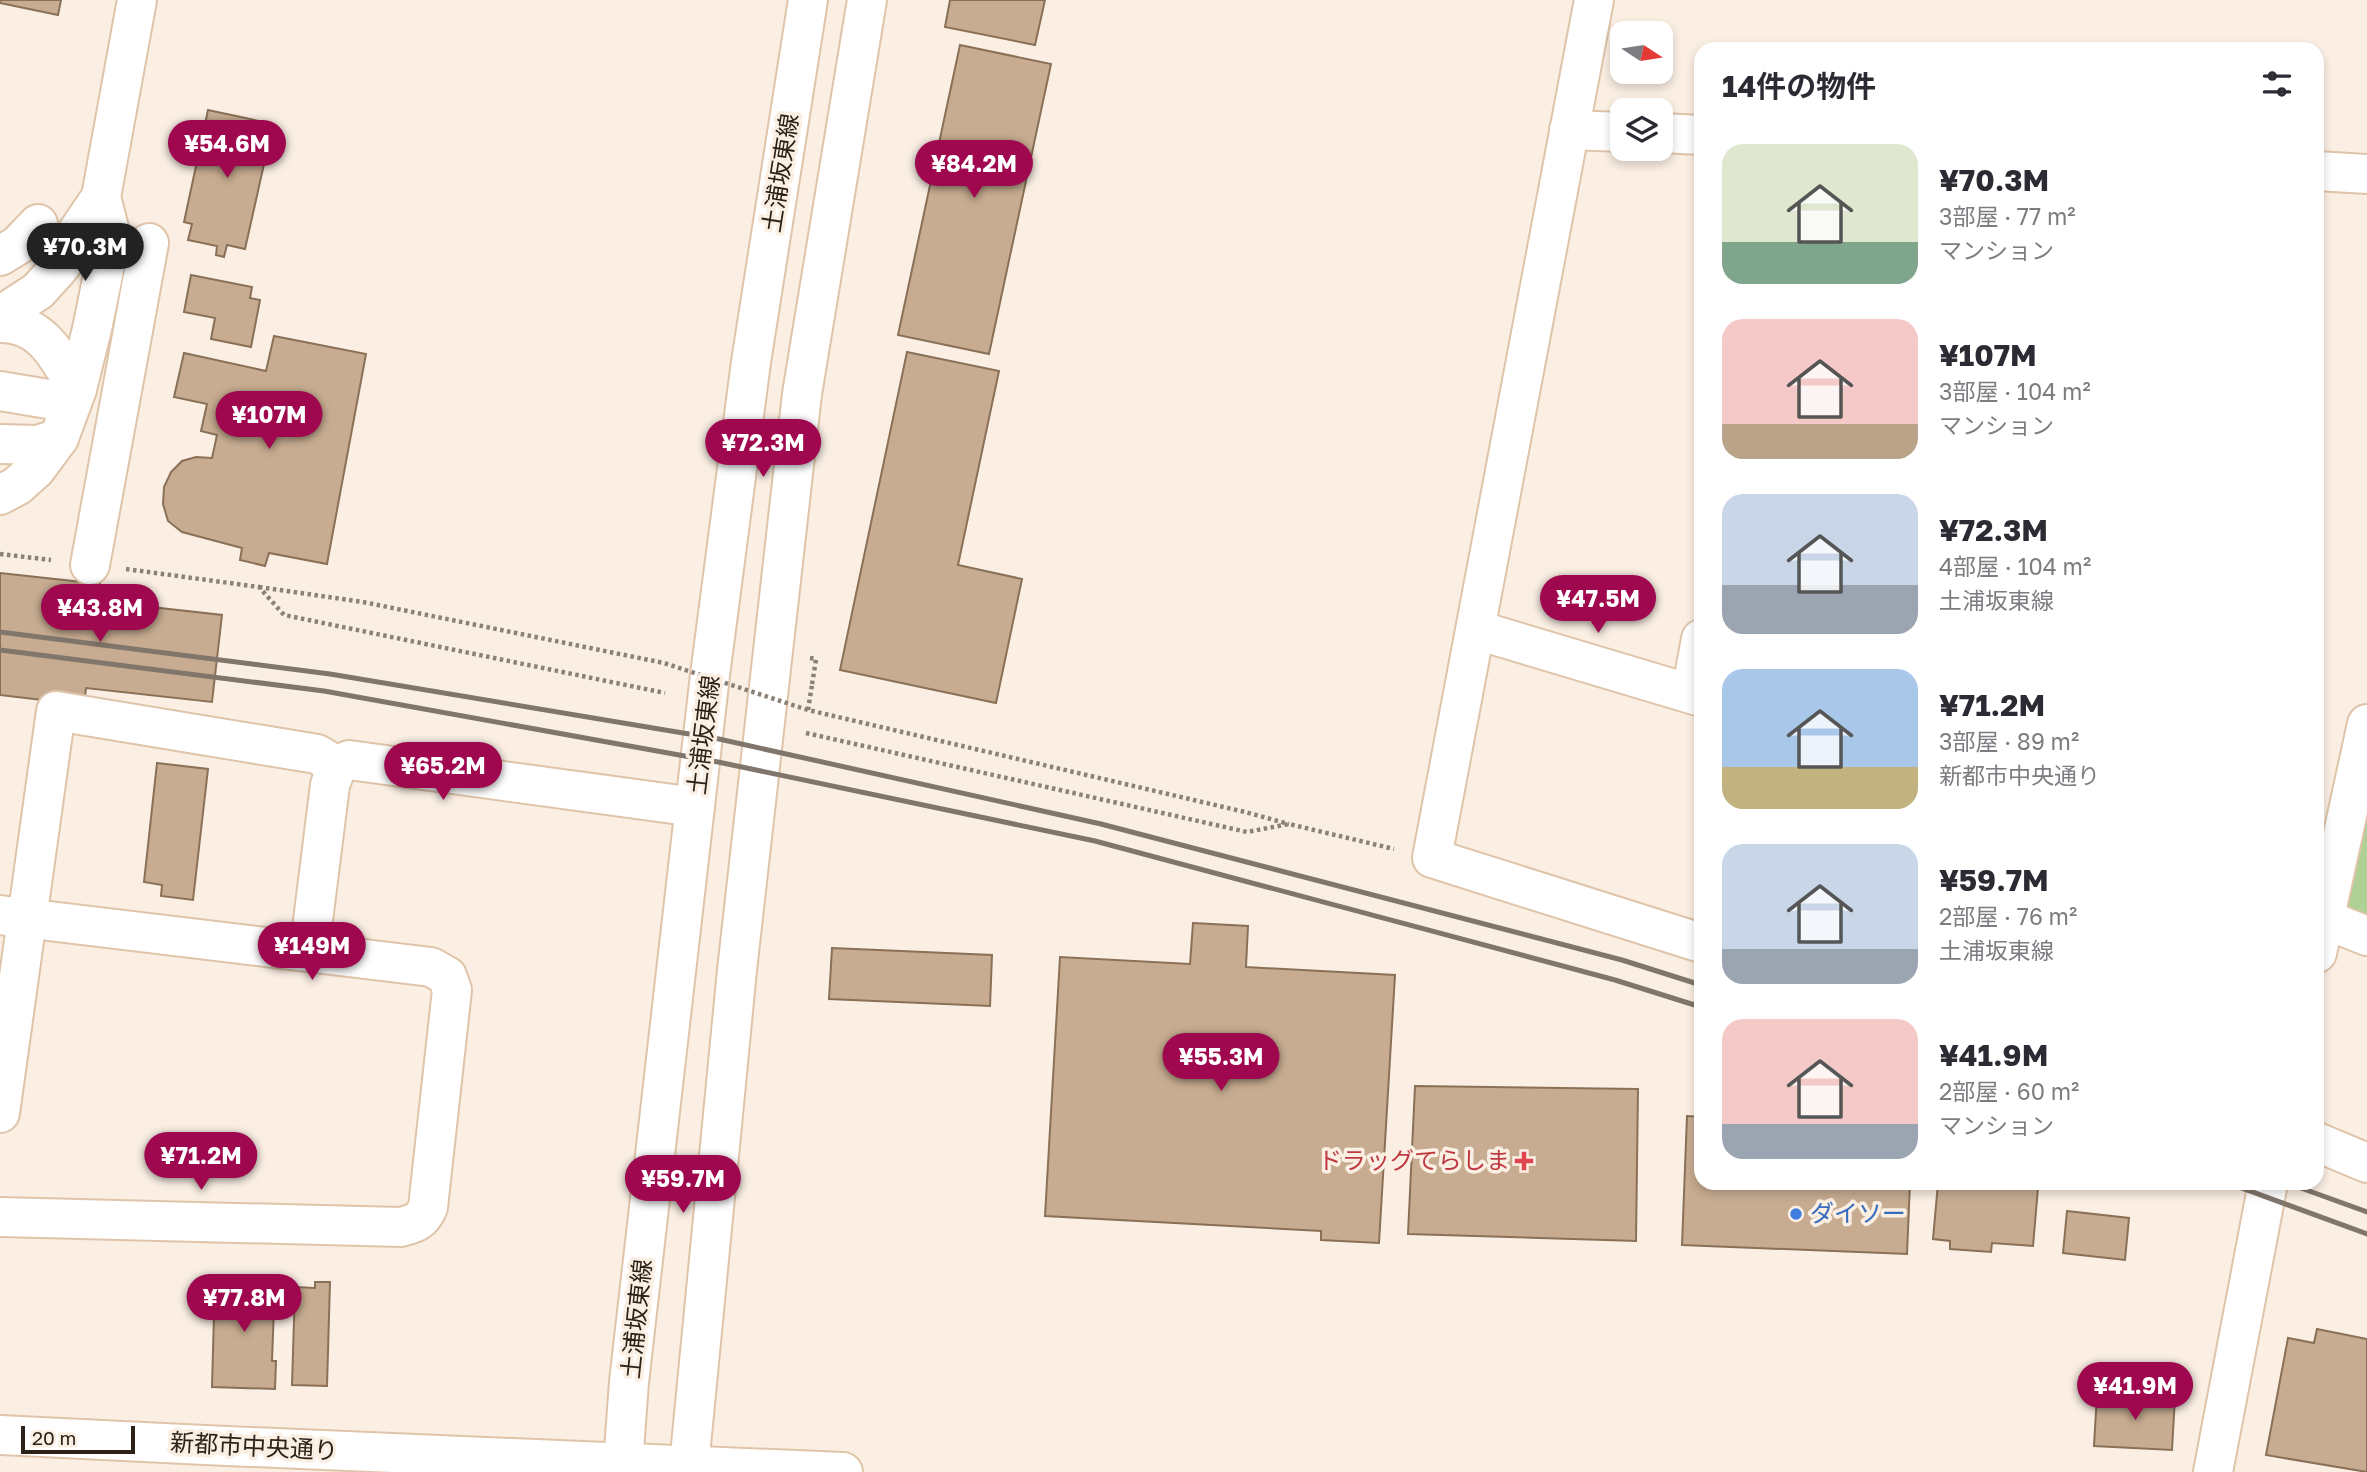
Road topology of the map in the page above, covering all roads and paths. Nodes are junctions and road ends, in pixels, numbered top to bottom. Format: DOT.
graph roads {
  1 [pos="137,0"];
  2 [pos="808,0"];
  3 [pos="867,0"];
  4 [pos="1594,0"];
  5 [pos="1569,130"];
  6 [pos="1610,132"];
  7 [pos="1673,134"];
  8 [pos="1694,135"];
  9 [pos="2324,171"];
  10 [pos="2367,174"];
  11 [pos="101,197"];
  12 [pos="38,224"];
  13 [pos="149,243"];
  14 [pos="0,256"];
  15 [pos="2,316"];
  16 [pos="0,391"];
  17 [pos="74,396"];
  18 [pos="59,438"];
  19 [pos="0,444"];
  20 [pos="0,495"];
  21 [pos="0,554"];
  22 [pos="90,565"];
  23 [pos="259,587"];
  24 [pos="1477,630"];
  25 [pos="812,685"];
  26 [pos="665,693"];
  27 [pos="1694,694"];
  28 [pos="808,710"];
  29 [pos="2367,724"];
  30 [pos="806,733"];
  31 [pos="337,766"];
  32 [pos="695,807"];
  33 [pos="1289,824"];
  34 [pos="1432,858"];
  35 [pos="2324,912"];
  36 [pos="13,916"];
  37 [pos="2324,930"];
  38 [pos="2367,936"];
  39 [pos="1694,941"];
  40 [pos="309,952"];
  41 [pos="0,1113"];
  42 [pos="2324,1145"];
  43 [pos="2367,1163"];
  44 [pos="2267,1190"];
  45 [pos="0,1217"];
  46 [pos="0,1434"];
  47 [pos="625,1468"];
  48 [pos="687,1469"];
  49 [pos="844,1472"];
  50 [pos="2213,1472"];
  1 -- 11 [label="street"];
  2 -- 32 [label="street, 土浦坂東線"];
  3 -- 48 [label="street"];
  4 -- 5 [label="street"];
  5 -- 6 [label="street"];
  5 -- 24 [label="street"];
  7 -- 8 [label="street"];
  9 -- 10 [label="street"];
  11 -- 15 [label="street"];
  11 -- 17 [label="street"];
  12 -- 14 [label="street"];
  13 -- 22 [label="street"];
  15 -- 17 [label="street"];
  16 -- 17 [label="street"];
  17 -- 18 [label="street"];
  18 -- 19 [label="street"];
  18 -- 20 [label="street"];
  21 -- 22 [label="path"];
  22 -- 23 [label="path"];
  23 -- 26 [label="path"];
  23 -- 28 [label="path, bridge"];
  24 -- 27 [label="street"];
  24 -- 34 [label="street"];
  25 -- 28 [label="path, bridge"];
  28 -- 33 [label="path, bridge"];
  29 -- 35 [label="street"];
  30 -- 33 [label="path"];
  31 -- 32 [label="street"];
  31 -- 36 [label="street"];
  31 -- 40 [label="street"];
  32 -- 47 [label="street, 土浦坂東線"];
  33 -- 34 [label="path"];
  34 -- 39 [label="street"];
  36 -- 40 [label="street"];
  36 -- 41 [label="street"];
  37 -- 38 [label="street"];
  40 -- 45 [label="street"];
  42 -- 43 [label="street"];
  44 -- 50 [label="street"];
  46 -- 47 [label="street, 新都市中央通り"];
  47 -- 48 [label="street, 新都市中央通り"];
  48 -- 49 [label="street, 新都市中央通り"];
}
